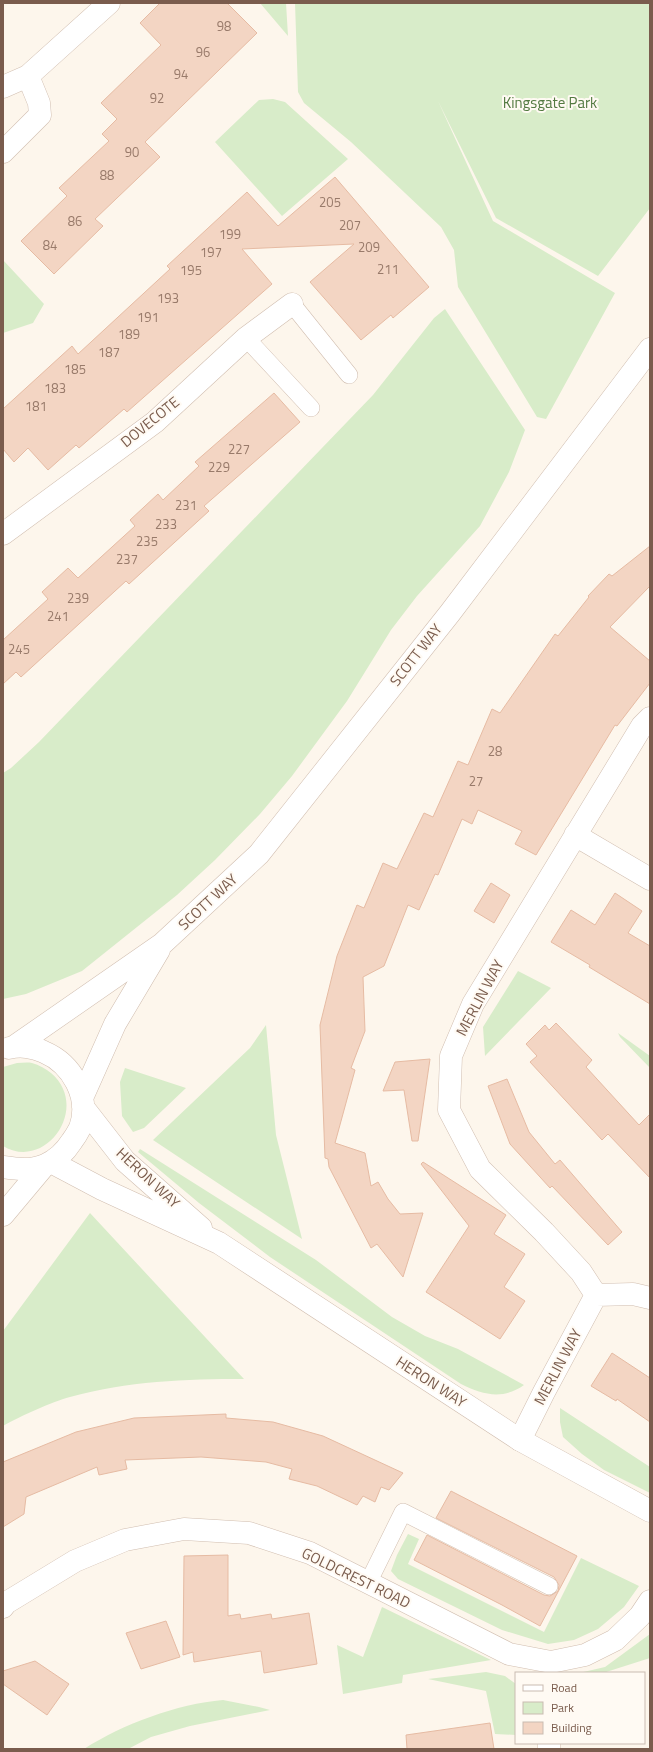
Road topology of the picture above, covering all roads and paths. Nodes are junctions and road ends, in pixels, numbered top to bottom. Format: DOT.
graph roads {
  1 [pos="109,3"];
  2 [pos="28,76"];
  3 [pos="3,87"];
  4 [pos="3,152"];
  5 [pos="292,304"];
  6 [pos="246,338"];
  7 [pos="650,349"];
  8 [pos="349,375"];
  9 [pos="311,408"];
  10 [pos="3,534"];
  11 [pos="650,718"];
  12 [pos="575,835"];
  13 [pos="650,879"];
  14 [pos="162,944"];
  15 [pos="9,1048"];
  16 [pos="83,1102"];
  17 [pos="48,1164"];
  18 [pos="3,1167"];
  19 [pos="3,1215"];
  20 [pos="219,1243"];
  21 [pos="596,1294"];
  22 [pos="650,1298"];
  23 [pos="520,1440"];
  24 [pos="650,1511"];
  25 [pos="368,1583"];
  26 [pos="549,1586"];
  27 [pos="650,1601"];
  28 [pos="3,1607"];
  29 [pos="551,1668"];
  1 -- 2 [label="street"];
  2 -- 3 [label="street"];
  2 -- 4 [label="street"];
  5 -- 6 [label="street, DOVECOTE"];
  5 -- 8 [label="lane"];
  6 -- 9 [label="lane"];
  6 -- 10 [label="street, DOVECOTE"];
  7 -- 14 [label="street, SCOTT WAY"];
  11 -- 12 [label="street, MERLIN WAY"];
  12 -- 13 [label="street"];
  12 -- 21 [label="street, MERLIN WAY"];
  14 -- 15 [label="street, SCOTT WAY"];
  14 -- 16 [label="street, SCOTT WAY"];
  15 -- 16 [label="street"];
  16 -- 17 [label="street"];
  16 -- 20 [label="street, HERON WAY"];
  17 -- 18 [label="street"];
  17 -- 19 [label="street"];
  17 -- 20 [label="street, HERON WAY"];
  20 -- 23 [label="street, HERON WAY"];
  21 -- 22 [label="street"];
  21 -- 23 [label="street, MERLIN WAY"];
  23 -- 24 [label="street, HERON WAY"];
  25 -- 26 [label="lane"];
  25 -- 28 [label="street, GOLDCREST ROAD"];
  25 -- 29 [label="street, GOLDCREST ROAD"];
  27 -- 29 [label="street, GOLDCREST ROAD"];
}
